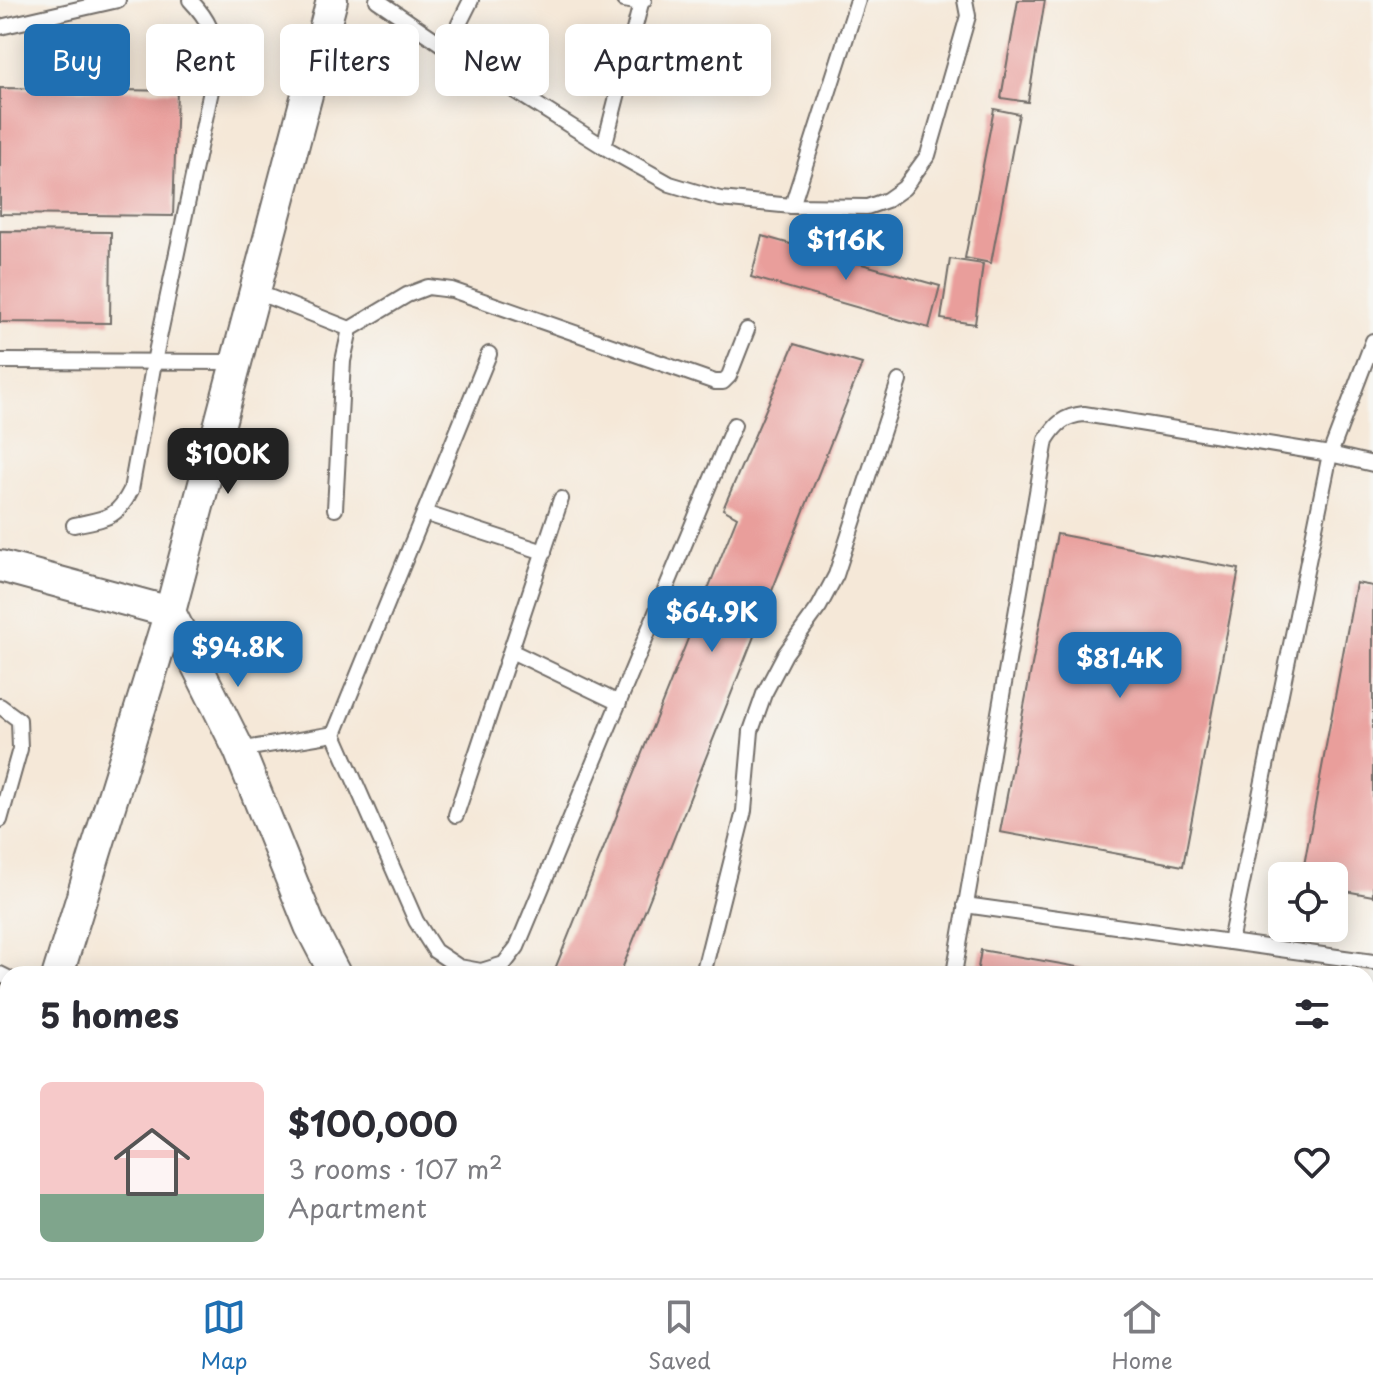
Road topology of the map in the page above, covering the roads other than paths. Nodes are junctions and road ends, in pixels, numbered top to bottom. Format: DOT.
graph roads {
  1 [pos="118,0"];
  2 [pos="190,0"];
  3 [pos="332,0"];
  4 [pos="377,0"];
  5 [pos="471,0"];
  6 [pos="624,0"];
  7 [pos="858,0"];
  8 [pos="965,0"];
  9 [pos="642,2"];
  10 [pos="459,24"];
  11 [pos="0,27"];
  12 [pos="435,40"];
  13 [pos="523,96"];
  14 [pos="604,147"];
  15 [pos="792,206"];
  16 [pos="254,291"];
  17 [pos="350,329"];
  18 [pos="747,330"];
  19 [pos="1373,341"];
  20 [pos="489,354"];
  21 [pos="0,361"];
  22 [pos="154,362"];
  23 [pos="235,362"];
  24 [pos="899,381"];
  25 [pos="734,425"];
  26 [pos="1330,454"];
  27 [pos="1373,464"];
  28 [pos="561,499"];
  29 [pos="335,509"];
  30 [pos="424,513"];
  31 [pos="74,525"];
  32 [pos="544,552"];
  33 [pos="0,566"];
  34 [pos="170,612"];
  35 [pos="511,651"];
  36 [pos="619,703"];
  37 [pos="0,706"];
  38 [pos="334,734"];
  39 [pos="239,750"];
  40 [pos="456,815"];
  41 [pos="0,820"];
  42 [pos="965,905"];
  43 [pos="1230,942"];
  44 [pos="1373,962"];
  45 [pos="60,966"];
  46 [pos="331,966"];
  47 [pos="458,966"];
  48 [pos="497,966"];
  49 [pos="705,966"];
  50 [pos="955,966"];
  1 -- 11 [label="lane"];
  2 -- 22 [label="lane"];
  3 -- 16 [label="street"];
  4 -- 12 [label="lane"];
  5 -- 10 [label="lane"];
  6 -- 9 [label="lane"];
  7 -- 15 [label="lane"];
  8 -- 15 [label="lane"];
  9 -- 14 [label="lane"];
  13 -- 14 [label="lane"];
  14 -- 15 [label="lane"];
  16 -- 17 [label="lane"];
  16 -- 23 [label="street"];
  17 -- 18 [label="lane"];
  17 -- 29 [label="lane"];
  19 -- 26 [label="lane"];
  20 -- 30 [label="lane"];
  21 -- 22 [label="lane"];
  22 -- 23 [label="lane"];
  22 -- 31 [label="lane"];
  23 -- 34 [label="street"];
  24 -- 49 [label="lane"];
  25 -- 36 [label="lane"];
  26 -- 27 [label="lane"];
  26 -- 42 [label="lane"];
  26 -- 43 [label="lane"];
  28 -- 32 [label="lane"];
  30 -- 32 [label="lane"];
  30 -- 38 [label="lane"];
  32 -- 35 [label="lane"];
  33 -- 34 [label="street"];
  34 -- 39 [label="street"];
  34 -- 45 [label="street"];
  35 -- 36 [label="lane"];
  35 -- 40 [label="lane"];
  36 -- 48 [label="lane"];
  37 -- 41 [label="lane"];
  38 -- 39 [label="lane"];
  38 -- 47 [label="lane"];
  39 -- 46 [label="street"];
  42 -- 43 [label="lane"];
  42 -- 50 [label="lane"];
  43 -- 44 [label="lane"];
}
